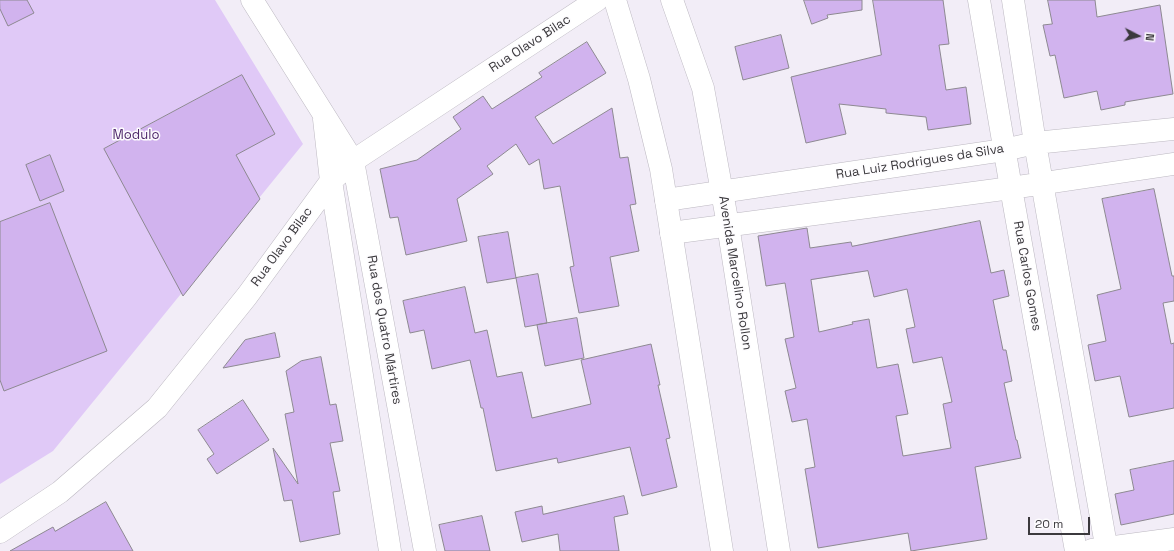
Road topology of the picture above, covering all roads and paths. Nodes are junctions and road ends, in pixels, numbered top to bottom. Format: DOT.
graph roads {
  1 [pos="252,0"];
  2 [pos="597,0"];
  3 [pos="615,0"];
  4 [pos="672,0"];
  5 [pos="979,0"];
  6 [pos="1013,0"];
  7 [pos="324,116"];
  8 [pos="1174,130"];
  9 [pos="1035,143"];
  10 [pos="1004,150"];
  11 [pos="353,161"];
  12 [pos="1174,164"];
  13 [pos="330,181"];
  14 [pos="1042,183"];
  15 [pos="1011,188"];
  16 [pos="722,192"];
  17 [pos="666,200"];
  18 [pos="728,225"];
  19 [pos="672,233"];
  20 [pos="408,459"];
  21 [pos="376,466"];
  22 [pos="0,532"];
  23 [pos="1174,539"];
  24 [pos="1100,550"];
  25 [pos="390,551"];
  26 [pos="425,551"];
  27 [pos="722,551"];
  28 [pos="778,551"];
  29 [pos="1076,551"];
  1 -- 7 [label="street, Rua dos Quatro Mártires"];
  2 -- 11 [label="street, Rua Olavo Bilac"];
  3 -- 17 [label="street"];
  4 -- 16 [label="street, Avenida Marcelino Rollon"];
  5 -- 10 [label="street, Rua Carlos Gomes"];
  6 -- 9 [label="street"];
  7 -- 11 [label="street, Rua dos Quatro Mártires"];
  7 -- 13 [label="street, Rua dos Quatro Mártires"];
  8 -- 9 [label="street, Rua Luiz Rodrigues da Silva"];
  9 -- 10 [label="street, Rua Luiz Rodrigues da Silva"];
  9 -- 14 [label="street"];
  10 -- 15 [label="street, Rua Carlos Gomes"];
  10 -- 16 [label="street, Rua Luiz Rodrigues da Silva"];
  11 -- 13 [label="street, Rua Olavo Bilac"];
  11 -- 20 [label="street, Rua dos Quatro Mártires"];
  12 -- 14 [label="street"];
  13 -- 21 [label="street, Rua dos Quatro Mártires"];
  13 -- 22 [label="street, Rua Olavo Bilac"];
  14 -- 15 [label="street"];
  14 -- 24 [label="street"];
  15 -- 18 [label="street"];
  15 -- 29 [label="street, Rua Carlos Gomes"];
  16 -- 17 [label="street, Rua Luiz Rodrigues da Silva"];
  16 -- 18 [label="street, Avenida Marcelino Rollon"];
  17 -- 19 [label="street"];
  18 -- 19 [label="street"];
  18 -- 28 [label="street, Avenida Marcelino Rollon"];
  19 -- 27 [label="street"];
  20 -- 21 [label="street"];
  20 -- 26 [label="street, Rua dos Quatro Mártires"];
  21 -- 25 [label="street, Rua dos Quatro Mártires"];
  23 -- 24 [label="street"];
}
